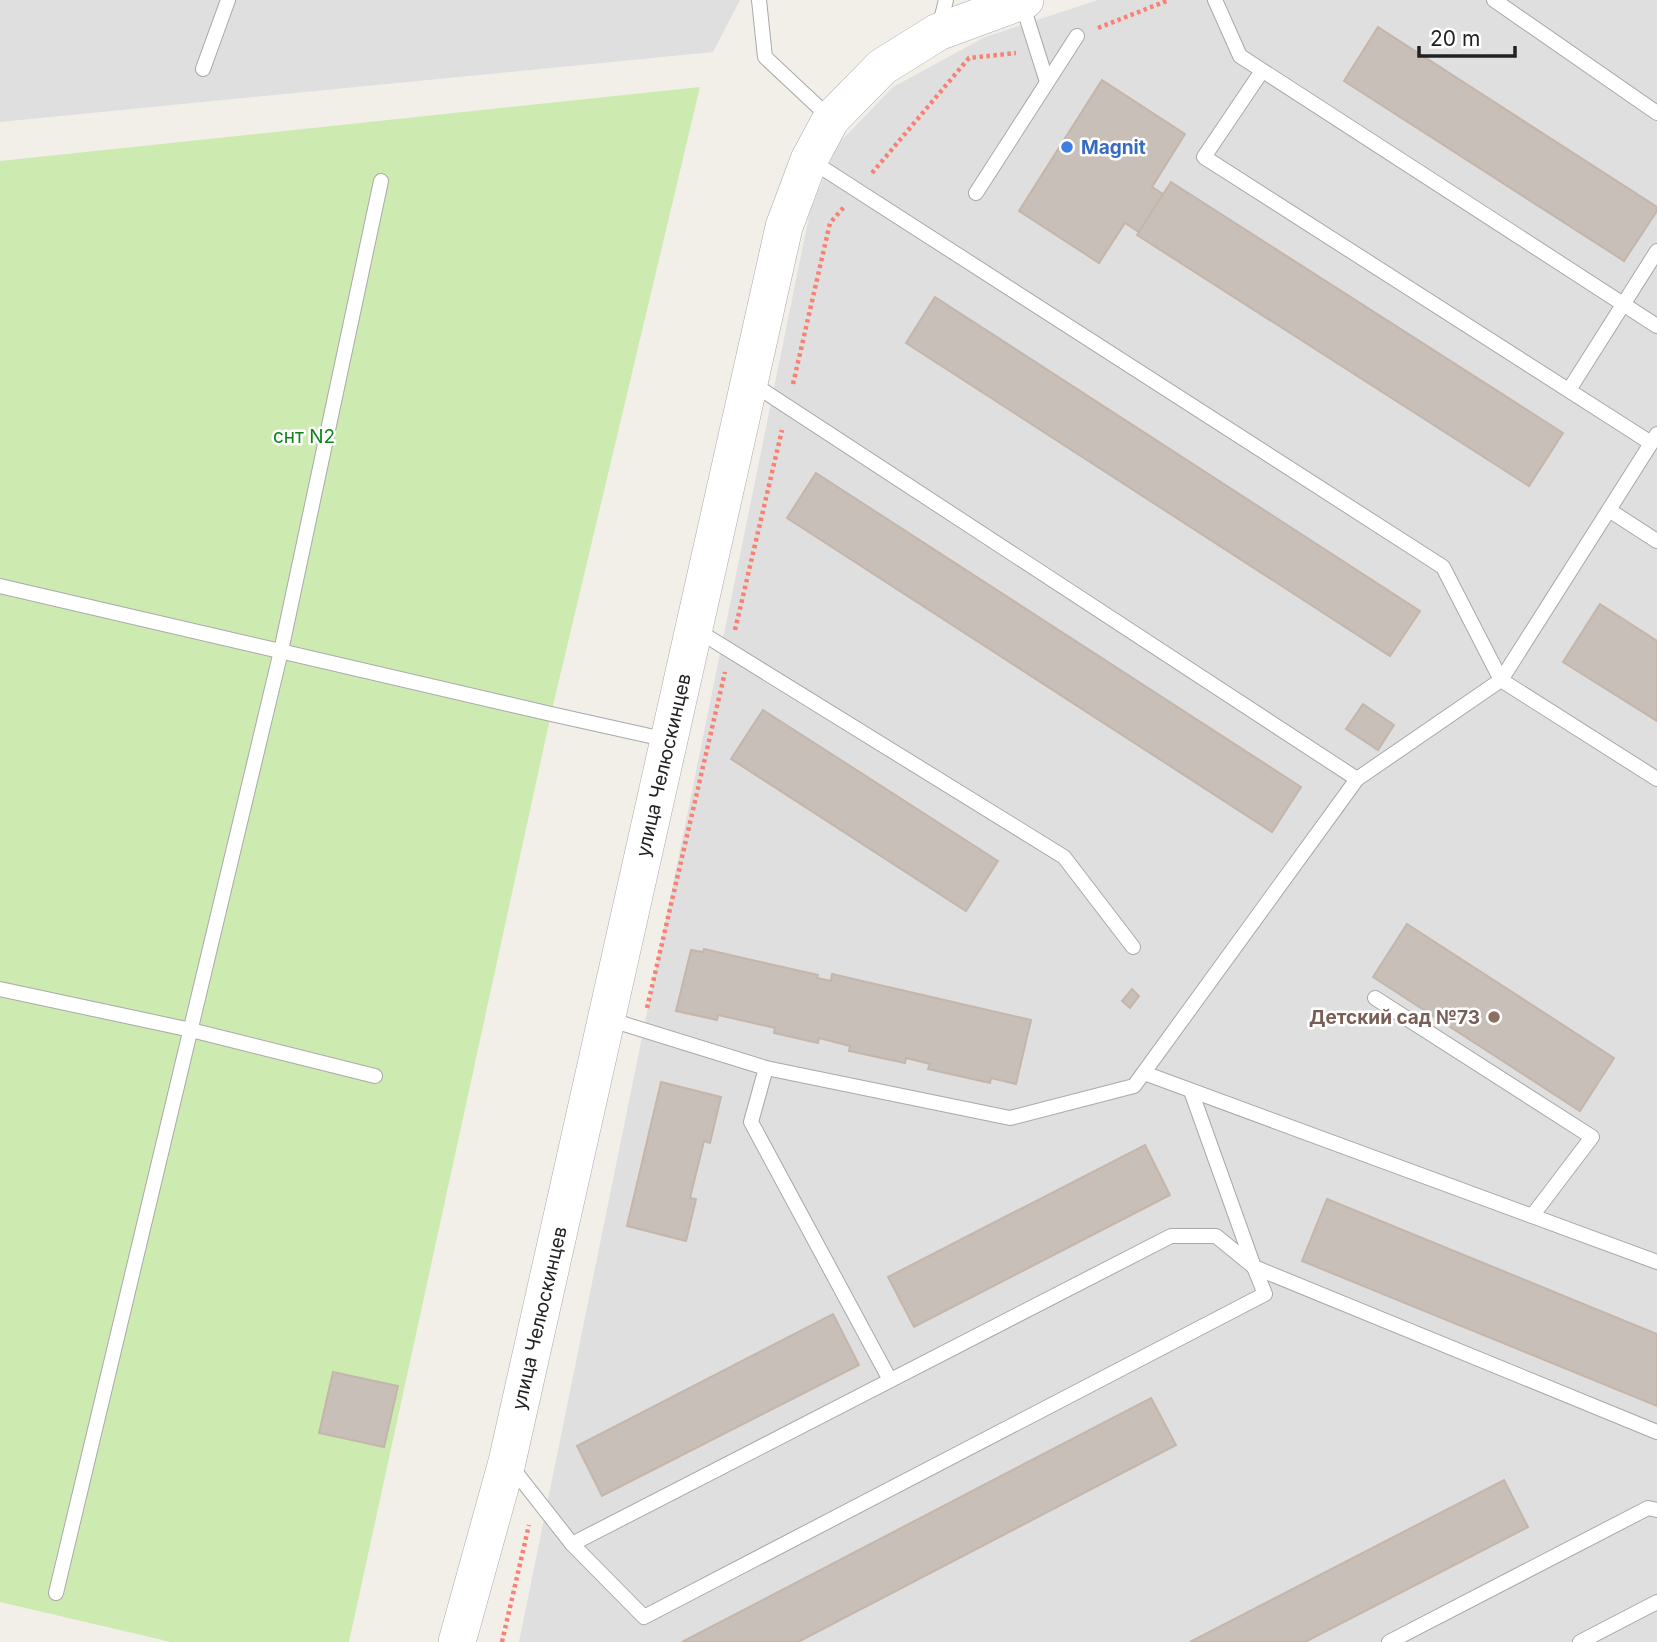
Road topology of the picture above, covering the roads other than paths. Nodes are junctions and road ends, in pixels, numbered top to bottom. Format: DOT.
graph roads {
  1 [pos="228,0"];
  2 [pos="758,0"];
  3 [pos="1215,0"];
  4 [pos="1494,0"];
  5 [pos="1023,1"];
  6 [pos="942,16"];
  7 [pos="1077,36"];
  8 [pos="203,69"];
  9 [pos="1262,71"];
  10 [pos="1047,82"];
  11 [pos="1657,113"];
  12 [pos="831,119"];
  13 [pos="809,160"];
  14 [pos="382,181"];
  15 [pos="976,193"];
  16 [pos="1657,251"];
  17 [pos="1623,304"];
  18 [pos="1657,326"];
  19 [pos="749,382"];
  20 [pos="1569,390"];
  21 [pos="1654,438"];
  22 [pos="1609,510"];
  23 [pos="1657,541"];
  24 [pos="0,586"];
  25 [pos="694,628"];
  26 [pos="281,651"];
  27 [pos="1501,680"];
  28 [pos="669,740"];
  29 [pos="1357,779"];
  30 [pos="1657,779"];
  31 [pos="1133,947"];
  32 [pos="0,989"];
  33 [pos="1376,998"];
  34 [pos="606,1018"];
  35 [pos="191,1030"];
  36 [pos="766,1068"];
  37 [pos="1144,1073"];
  38 [pos="375,1076"];
  39 [pos="1191,1090"];
  40 [pos="1532,1216"];
  41 [pos="1656,1259"];
  42 [pos="1254,1267"];
  43 [pos="890,1380"];
  44 [pos="1657,1432"];
  45 [pos="507,1462"];
  46 [pos="1657,1510"];
  47 [pos="572,1544"];
  48 [pos="56,1593"];
  49 [pos="1657,1602"];
  50 [pos="457,1642"];
  51 [pos="1389,1642"];
  52 [pos="1580,1642"];
  1 -- 8 [label="lane"];
  2 -- 12 [label="lane"];
  3 -- 9 [label="lane"];
  4 -- 11 [label="lane"];
  5 -- 6 [label="street, улица Челюскинцев"];
  5 -- 10 [label="lane"];
  6 -- 12 [label="street, улица Челюскинцев"];
  7 -- 10 [label="lane"];
  9 -- 17 [label="lane"];
  9 -- 20 [label="lane"];
  10 -- 15 [label="lane"];
  12 -- 13 [label="street, улица Челюскинцев"];
  13 -- 19 [label="street, улица Челюскинцев"];
  13 -- 27 [label="lane"];
  14 -- 26 [label="lane"];
  16 -- 17 [label="lane"];
  17 -- 18 [label="lane"];
  17 -- 20 [label="lane"];
  19 -- 25 [label="street, улица Челюскинцев"];
  19 -- 29 [label="lane"];
  20 -- 21 [label="lane"];
  21 -- 22 [label="lane"];
  22 -- 23 [label="lane"];
  22 -- 27 [label="lane"];
  24 -- 26 [label="lane"];
  25 -- 28 [label="street, улица Челюскинцев"];
  25 -- 31 [label="lane"];
  26 -- 28 [label="lane"];
  26 -- 35 [label="lane"];
  27 -- 29 [label="lane"];
  27 -- 30 [label="lane"];
  28 -- 34 [label="street, улица Челюскинцев"];
  29 -- 37 [label="lane"];
  32 -- 35 [label="lane"];
  33 -- 40 [label="lane"];
  34 -- 36 [label="lane"];
  34 -- 45 [label="street, улица Челюскинцев"];
  35 -- 38 [label="lane"];
  35 -- 48 [label="lane"];
  36 -- 37 [label="lane"];
  36 -- 43 [label="lane"];
  37 -- 39 [label="lane"];
  39 -- 40 [label="lane"];
  39 -- 42 [label="lane"];
  40 -- 41 [label="lane"];
  42 -- 43 [label="lane"];
  42 -- 44 [label="lane"];
  42 -- 47 [label="lane"];
  43 -- 47 [label="lane"];
  45 -- 47 [label="lane"];
  45 -- 50 [label="street, улица Челюскинцев"];
  46 -- 51 [label="lane"];
  49 -- 52 [label="lane"];
}
